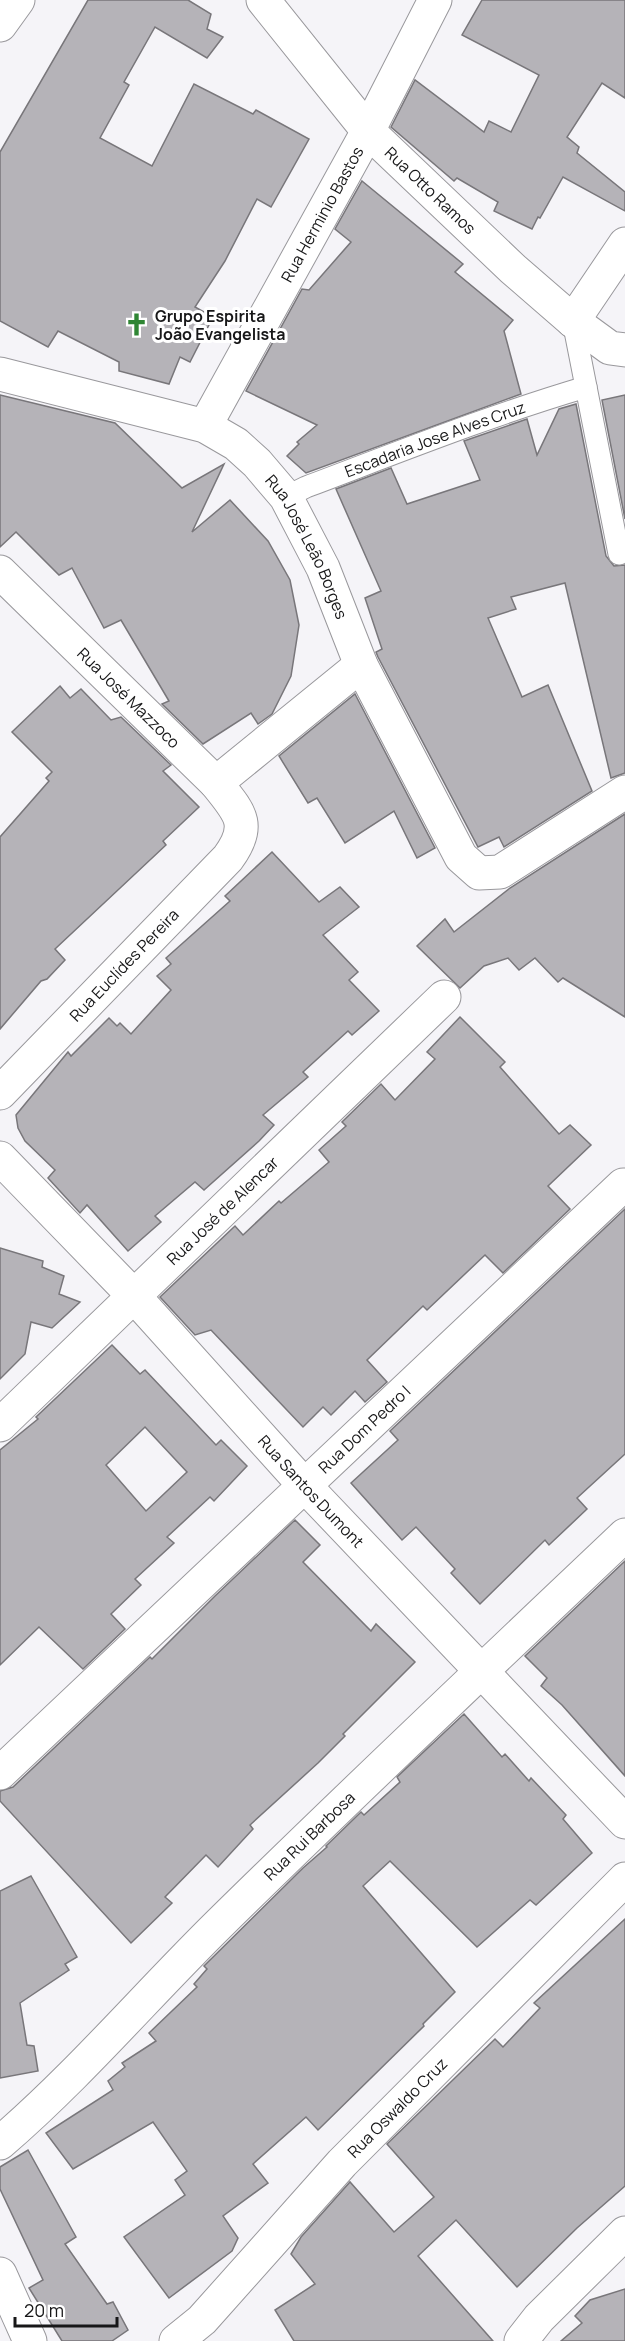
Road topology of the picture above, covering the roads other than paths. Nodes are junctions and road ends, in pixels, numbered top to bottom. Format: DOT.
graph roads {
  1 [pos="18,0"];
  2 [pos="263,0"];
  3 [pos="435,0"];
  4 [pos="0,25"];
  5 [pos="368,130"];
  6 [pos="625,244"];
  7 [pos="573,321"];
  8 [pos="625,350"];
  9 [pos="0,374"];
  10 [pos="586,387"];
  11 [pos="205,426"];
  12 [pos="286,497"];
  13 [pos="619,554"];
  14 [pos="0,572"];
  15 [pos="361,665"];
  16 [pos="216,783"];
  17 [pos="625,792"];
  18 [pos="242,833"];
  19 [pos="444,997"];
  20 [pos="0,1093"];
  21 [pos="0,1158"];
  22 [pos="623,1185"];
  23 [pos="134,1295"];
  24 [pos="0,1425"];
  25 [pos="305,1486"];
  26 [pos="625,1535"];
  27 [pos="481,1672"];
  28 [pos="0,1773"];
  29 [pos="625,1822"];
  30 [pos="625,1879"];
  31 [pos="0,2143"];
  32 [pos="625,2233"];
  33 [pos="0,2274"];
  34 [pos="30,2341"];
  35 [pos="176,2341"];
  36 [pos="521,2341"];
  1 -- 4 [label="street"];
  2 -- 5 [label="street, Rua Otto Ramos"];
  3 -- 5 [label="street, Rua Herminio Bastos"];
  5 -- 7 [label="street, Rua Otto Ramos"];
  5 -- 11 [label="street, Rua Herminio Bastos"];
  6 -- 7 [label="street"];
  7 -- 8 [label="street, Rua Otto Ramos"];
  7 -- 10 [label="lane"];
  9 -- 11 [label="street, Rua José Leão Borges"];
  10 -- 12 [label="lane, Escadaria Jose Alves Cruz"];
  10 -- 13 [label="lane"];
  11 -- 12 [label="street, Rua José Leão Borges"];
  12 -- 15 [label="street, Rua José Leão Borges"];
  14 -- 16 [label="street, Rua José Mazzoco"];
  15 -- 16 [label="street"];
  15 -- 17 [label="street, Rua José Leão Borges"];
  16 -- 18 [label="street, Rua José Mazzoco"];
  18 -- 20 [label="street, Rua Euclídes Pereira"];
  19 -- 23 [label="street, Rua José de Alencar"];
  21 -- 23 [label="street, Rua Santos Dumont"];
  22 -- 25 [label="street, Rua Dom Pedro I"];
  23 -- 24 [label="street, Rua José de Alencar"];
  23 -- 25 [label="street, Rua Santos Dumont"];
  25 -- 27 [label="street, Rua Santos Dumont"];
  25 -- 28 [label="street, Rua Dom Pedro I"];
  26 -- 27 [label="street, Rua Rui Barbosa"];
  27 -- 29 [label="street, Rua Santos Dumont"];
  27 -- 31 [label="street, Rua Rui Barbosa"];
  30 -- 35 [label="street, Rua Oswaldo Cruz"];
  32 -- 36 [label="street"];
  33 -- 34 [label="street"];
}
